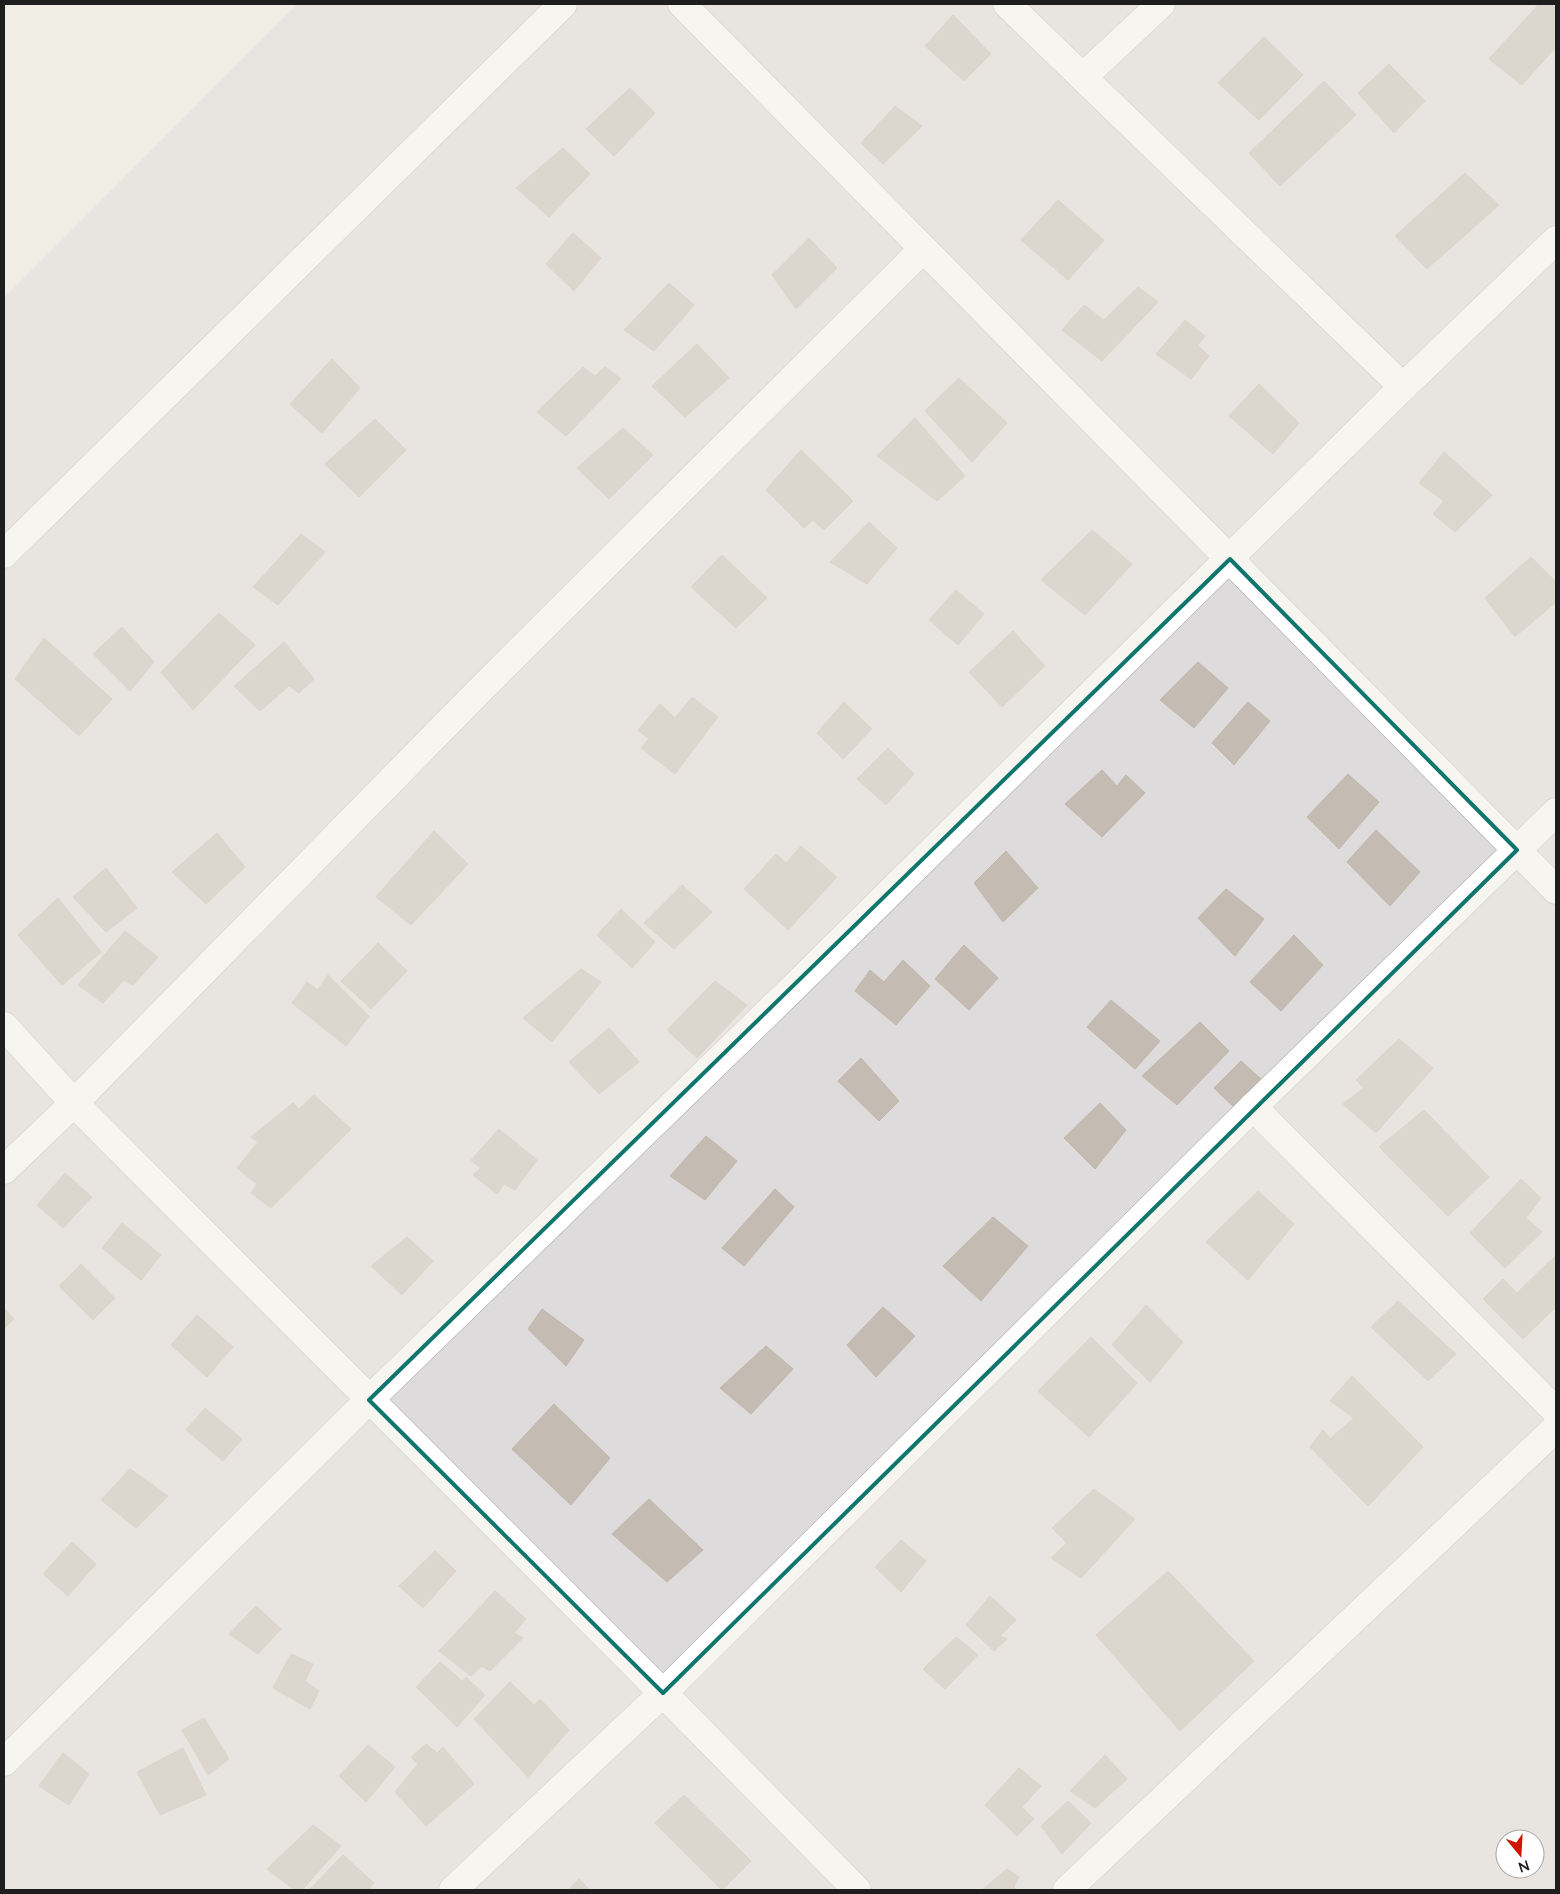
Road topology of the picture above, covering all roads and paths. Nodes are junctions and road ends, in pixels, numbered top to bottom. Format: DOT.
graph roads {
  1 [pos="563,4"];
  2 [pos="682,4"];
  3 [pos="1008,4"];
  4 [pos="1161,4"];
  5 [pos="1084,76"];
  6 [pos="1556,240"];
  7 [pos="923,249"];
  8 [pos="1404,387"];
  9 [pos="4,554"];
  10 [pos="1230,559"];
  11 [pos="1556,812"];
  12 [pos="1517,850"];
  13 [pos="1556,890"];
  14 [pos="4,1026"];
  15 [pos="74,1103"];
  16 [pos="1253,1107"];
  17 [pos="4,1170"];
  18 [pos="369,1400"];
  19 [pos="1556,1411"];
  20 [pos="1556,1428"];
  21 [pos="663,1693"];
  22 [pos="4,1762"];
  23 [pos="453,1890"];
  24 [pos="857,1890"];
  25 [pos="1067,1890"];
  1 -- 9 [label="street"];
  2 -- 7 [label="street"];
  3 -- 5 [label="street"];
  4 -- 5 [label="street"];
  5 -- 8 [label="street"];
  6 -- 8 [label="street"];
  7 -- 10 [label="street"];
  7 -- 15 [label="street"];
  8 -- 10 [label="street"];
  10 -- 12 [label="street"];
  10 -- 18 [label="street"];
  11 -- 12 [label="street"];
  12 -- 13 [label="street"];
  12 -- 16 [label="street"];
  14 -- 15 [label="street"];
  15 -- 17 [label="street"];
  15 -- 18 [label="street"];
  16 -- 19 [label="street"];
  16 -- 21 [label="street"];
  18 -- 21 [label="street"];
  18 -- 22 [label="street"];
  20 -- 25 [label="street"];
  21 -- 23 [label="street"];
  21 -- 24 [label="street"];
}
